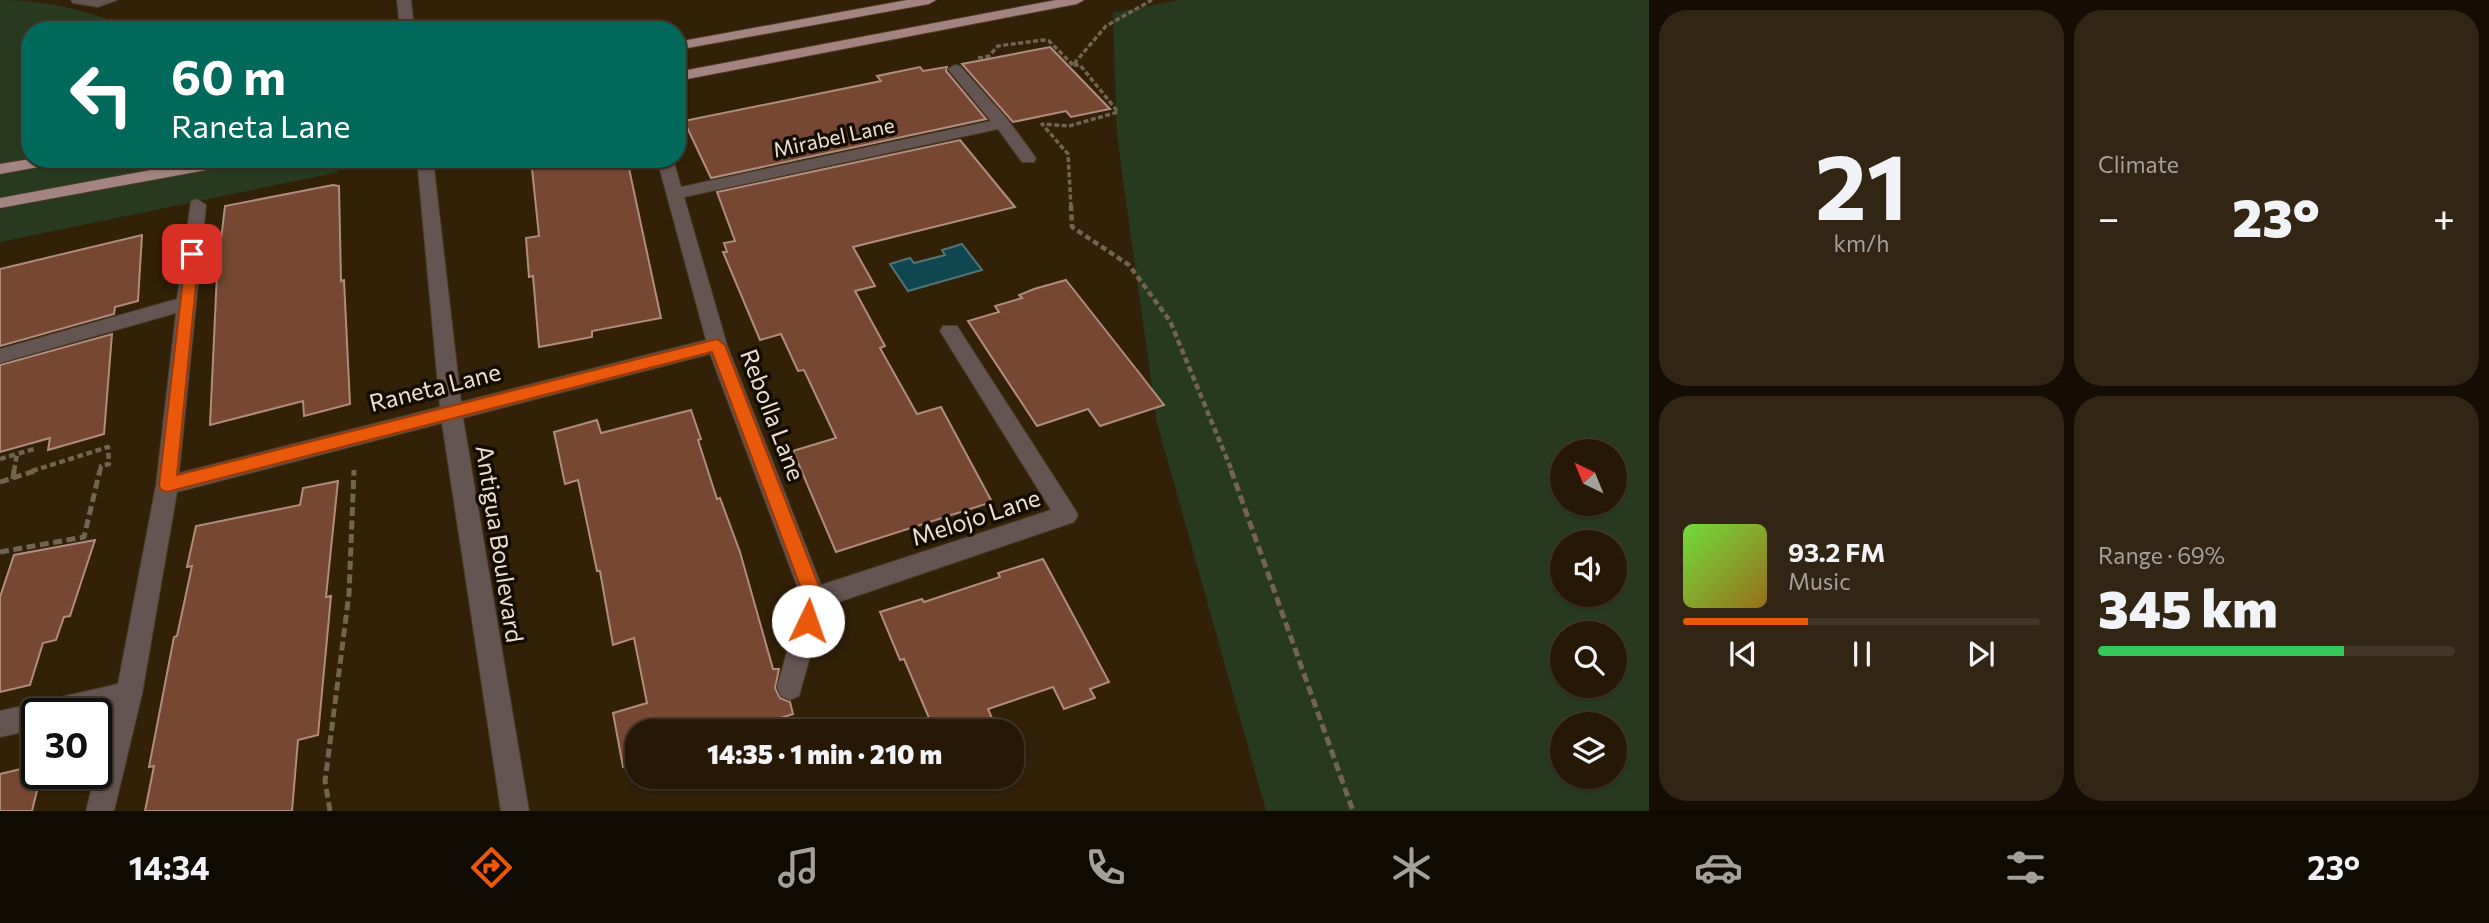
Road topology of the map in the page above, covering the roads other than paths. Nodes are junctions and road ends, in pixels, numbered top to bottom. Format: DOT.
graph roads {
  1 [pos="78,0"];
  2 [pos="110,0"];
  3 [pos="404,0"];
  4 [pos="929,0"];
  5 [pos="1077,0"];
  6 [pos="406,21"];
  7 [pos="686,44"];
  8 [pos="955,69"];
  9 [pos="686,75"];
  10 [pos="1002,123"];
  11 [pos="1028,158"];
  12 [pos="21,165"];
  13 [pos="190,168"];
  14 [pos="426,168"];
  15 [pos="667,168"];
  16 [pos="0,169"];
  17 [pos="674,194"];
  18 [pos="0,203"];
  19 [pos="197,205"];
  20 [pos="188,303"];
  21 [pos="950,331"];
  22 [pos="717,345"];
  23 [pos="0,356"];
  24 [pos="451,411"];
  25 [pos="167,485"];
  26 [pos="814,599"];
  27 [pos="790,687"];
  28 [pos="129,694"];
  29 [pos="112,698"];
  30 [pos="21,719"];
  31 [pos="0,724"];
  32 [pos="100,811"];
  33 [pos="515,811"];
  1 -- 2 [label="street"];
  3 -- 6 [label="street"];
  4 -- 7 [label="main road"];
  5 -- 9 [label="main road"];
  8 -- 10 [label="street"];
  10 -- 11 [label="street"];
  10 -- 17 [label="street, Mirabel Lane"];
  12 -- 16 [label="main road"];
  13 -- 18 [label="main road"];
  14 -- 24 [label="street, Antigua Boulevard"];
  15 -- 17 [label="street, Rebolla Lane"];
  17 -- 22 [label="street, Rebolla Lane"];
  19 -- 20 [label="street"];
  20 -- 23 [label="street"];
  20 -- 25 [label="street"];
  21 -- 26 [label="street, Melojo Lane"];
  22 -- 24 [label="street, Raneta Lane"];
  22 -- 26 [label="street, Rebolla Lane"];
  24 -- 25 [label="street, Raneta Lane"];
  24 -- 33 [label="street, Antigua Boulevard"];
  25 -- 28 [label="street"];
  26 -- 27 [label="street"];
  28 -- 29 [label="street"];
  28 -- 32 [label="street"];
  30 -- 31 [label="street"];
}
